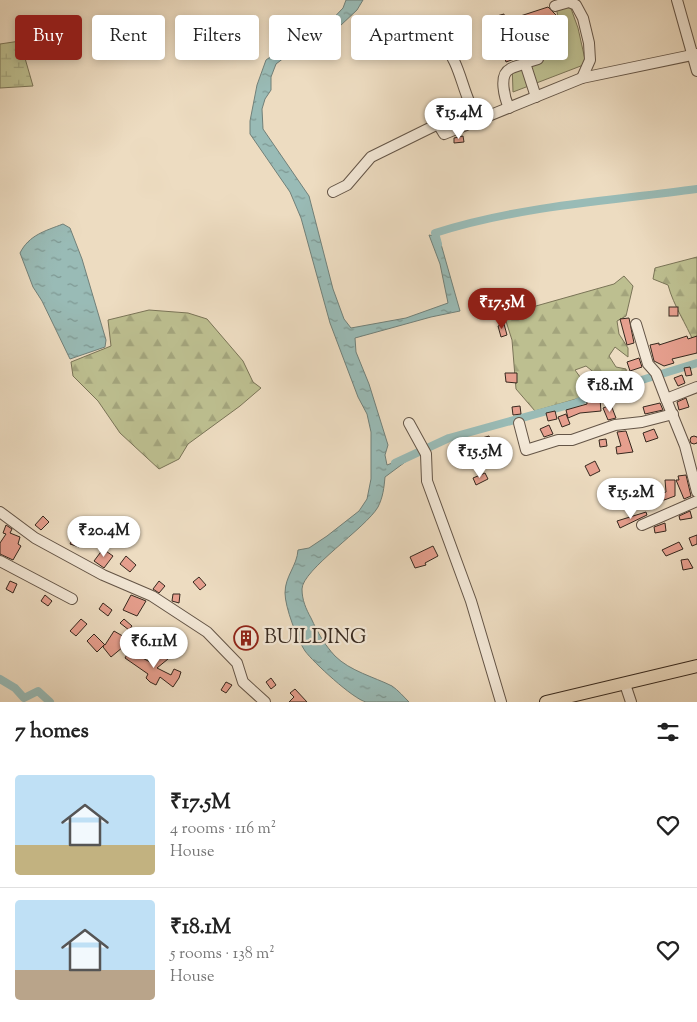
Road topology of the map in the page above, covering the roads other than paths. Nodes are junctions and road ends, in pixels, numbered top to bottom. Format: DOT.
graph roads {
  1 [pos="677,0"];
  2 [pos="555,6"];
  3 [pos="694,54"];
  4 [pos="454,60"];
  5 [pos="535,60"];
  6 [pos="526,63"];
  7 [pos="697,71"];
  8 [pos="582,78"];
  9 [pos="536,97"];
  10 [pos="509,108"];
  11 [pos="480,120"];
  12 [pos="333,192"];
  13 [pos="636,324"];
  14 [pos="697,387"];
  15 [pos="666,399"];
  16 [pos="673,414"];
  17 [pos="409,423"];
  18 [pos="519,423"];
  19 [pos="697,492"];
  20 [pos="697,500"];
  21 [pos="0,512"];
  22 [pos="642,525"];
  23 [pos="0,561"];
  24 [pos="72,599"];
  25 [pos="697,666"];
  26 [pos="625,684"];
  27 [pos="579,698"];
  28 [pos="266,702"];
  29 [pos="502,702"];
  30 [pos="546,702"];
  31 [pos="632,702"];
  1 -- 3 [label="street"];
  2 -- 8 [label="street"];
  3 -- 7 [label="street"];
  3 -- 8 [label="street"];
  4 -- 11 [label="street"];
  5 -- 6 [label="street"];
  6 -- 9 [label="street"];
  6 -- 10 [label="street"];
  8 -- 9 [label="street"];
  9 -- 10 [label="street"];
  10 -- 11 [label="street"];
  11 -- 12 [label="street"];
  13 -- 15 [label="street"];
  14 -- 15 [label="street"];
  15 -- 16 [label="street"];
  16 -- 18 [label="street"];
  16 -- 19 [label="street"];
  17 -- 29 [label="street"];
  20 -- 22 [label="street"];
  21 -- 28 [label="street"];
  23 -- 24 [label="street"];
  25 -- 26 [label="main road"];
  26 -- 27 [label="main road"];
  26 -- 31 [label="street"];
  27 -- 30 [label="main road"];
}
